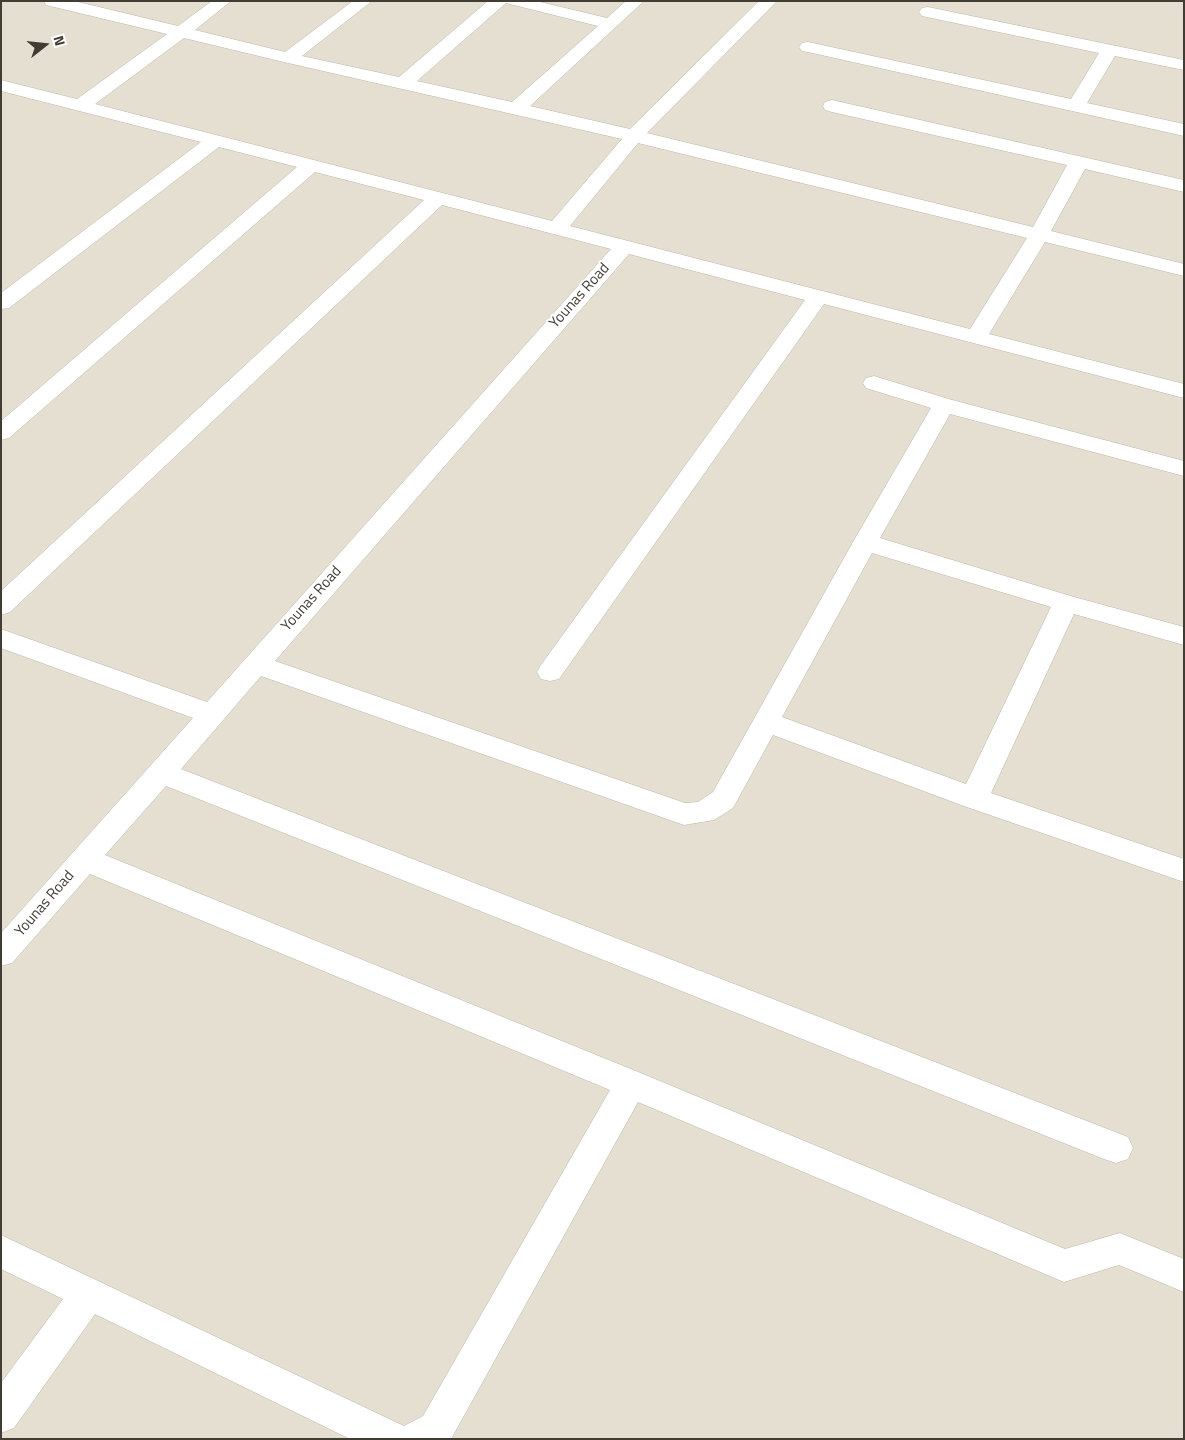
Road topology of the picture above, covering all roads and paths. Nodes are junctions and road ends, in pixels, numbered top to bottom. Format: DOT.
graph roads {
  1 [pos="52,1"];
  2 [pos="223,1"];
  3 [pos="364,1"];
  4 [pos="499,1"];
  5 [pos="513,1"];
  6 [pos="636,1"];
  7 [pos="769,1"];
  8 [pos="76,4"];
  9 [pos="928,12"];
  10 [pos="610,24"];
  11 [pos="182,31"];
  12 [pos="808,46"];
  13 [pos="1110,50"];
  14 [pos="288,58"];
  15 [pos="1184,65"];
  16 [pos="403,82"];
  17 [pos="1,85"];
  18 [pos="80,106"];
  19 [pos="832,106"];
  20 [pos="1076,106"];
  21 [pos="516,109"];
  22 [pos="1184,130"];
  23 [pos="634,136"];
  24 [pos="215,141"];
  25 [pos="1080,162"];
  26 [pos="312,166"];
  27 [pos="1184,186"];
  28 [pos="438,198"];
  29 [pos="557,229"];
  30 [pos="1039,235"];
  31 [pos="624,246"];
  32 [pos="1184,270"];
  33 [pos="818,297"];
  34 [pos="1,303"];
  35 [pos="976,337"];
  36 [pos="874,383"];
  37 [pos="1184,391"];
  38 [pos="944,406"];
  39 [pos="1,433"];
  40 [pos="1184,469"];
  41 [pos="865,542"];
  42 [pos="1066,603"];
  43 [pos="1,606"];
  44 [pos="1184,636"];
  45 [pos="1,638"];
  46 [pos="254,664"];
  47 [pos="550,672"];
  48 [pos="212,714"];
  49 [pos="765,721"];
  50 [pos="160,772"];
  51 [pos="974,798"];
  52 [pos="84,859"];
  53 [pos="1184,871"];
  54 [pos="1,954"];
  55 [pos="631,1084"];
  56 [pos="1116,1148"];
  57 [pos="1,1251"];
  58 [pos="1184,1276"];
  59 [pos="89,1293"];
  60 [pos="1,1415"];
  61 [pos="391,1439"];
  62 [pos="418,1439"];
  1 -- 8 [label="street"];
  2 -- 11 [label="street"];
  3 -- 14 [label="street"];
  4 -- 16 [label="street"];
  5 -- 10 [label="street"];
  6 -- 10 [label="street"];
  7 -- 23 [label="street"];
  8 -- 11 [label="street"];
  9 -- 13 [label="street"];
  10 -- 21 [label="street"];
  11 -- 14 [label="street"];
  11 -- 18 [label="street"];
  12 -- 20 [label="street"];
  13 -- 15 [label="street"];
  13 -- 20 [label="street"];
  14 -- 16 [label="street"];
  16 -- 21 [label="street"];
  17 -- 18 [label="street"];
  18 -- 24 [label="street"];
  19 -- 25 [label="street"];
  20 -- 22 [label="street"];
  21 -- 23 [label="street"];
  23 -- 29 [label="street"];
  23 -- 30 [label="street"];
  24 -- 26 [label="street"];
  24 -- 34 [label="street"];
  25 -- 27 [label="street"];
  25 -- 30 [label="street"];
  26 -- 28 [label="street"];
  26 -- 39 [label="street"];
  28 -- 29 [label="street"];
  28 -- 43 [label="street"];
  29 -- 31 [label="street"];
  30 -- 32 [label="street"];
  30 -- 35 [label="street"];
  31 -- 33 [label="street"];
  31 -- 46 [label="street, Younas Road"];
  33 -- 35 [label="street"];
  33 -- 47 [label="street"];
  35 -- 37 [label="street"];
  36 -- 38 [label="street"];
  38 -- 40 [label="street"];
  38 -- 41 [label="street"];
  41 -- 42 [label="street"];
  41 -- 49 [label="street"];
  42 -- 44 [label="street"];
  42 -- 51 [label="street"];
  45 -- 48 [label="street"];
  46 -- 48 [label="street, Younas Road"];
  46 -- 49 [label="street"];
  48 -- 50 [label="street, Younas Road"];
  49 -- 51 [label="street"];
  50 -- 52 [label="street, Younas Road"];
  50 -- 56 [label="street"];
  51 -- 53 [label="street"];
  52 -- 54 [label="street, Younas Road"];
  52 -- 55 [label="street"];
  55 -- 58 [label="street"];
  55 -- 62 [label="street"];
  57 -- 59 [label="street"];
  59 -- 60 [label="street"];
  59 -- 61 [label="street"];
}
